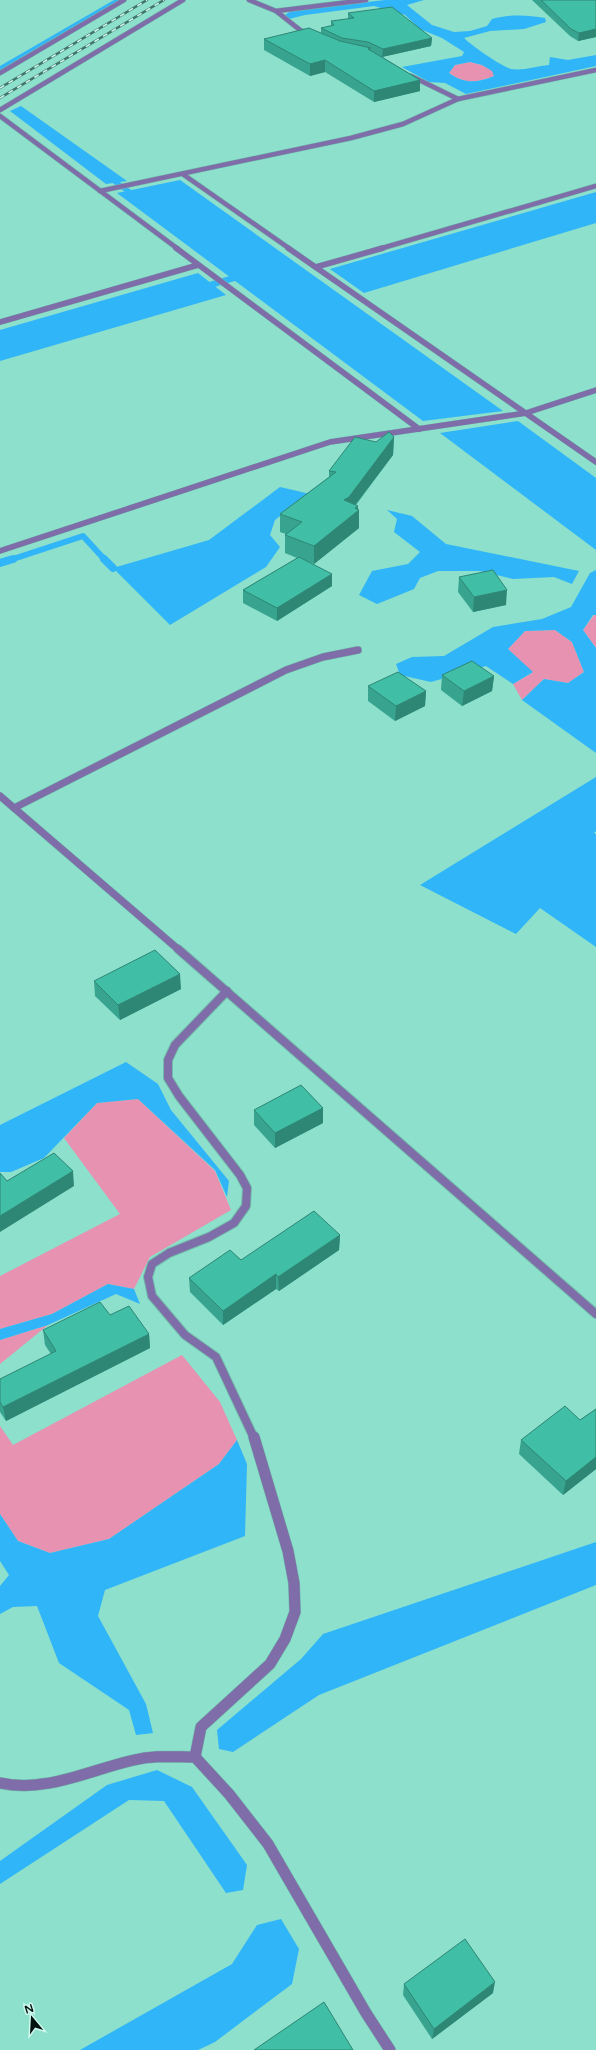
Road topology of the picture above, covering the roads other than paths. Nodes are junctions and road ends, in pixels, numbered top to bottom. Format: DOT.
graph roads {
  1 [pos="124,0"];
  2 [pos="183,0"];
  3 [pos="249,0"];
  4 [pos="366,0"];
  5 [pos="276,11"];
  6 [pos="314,37"];
  7 [pos="596,70"];
  8 [pos="0,73"];
  9 [pos="409,74"];
  10 [pos="458,99"];
  11 [pos="0,110"];
  12 [pos="0,116"];
  13 [pos="184,175"];
  14 [pos="596,186"];
  15 [pos="100,191"];
  16 [pos="198,265"];
  17 [pos="316,267"];
  18 [pos="0,322"];
  19 [pos="596,390"];
  20 [pos="526,413"];
  21 [pos="419,429"];
  22 [pos="596,462"];
  23 [pos="0,551"];
  24 [pos="358,650"];
  25 [pos="0,796"];
  26 [pos="14,808"];
  27 [pos="227,991"];
  28 [pos="596,1314"];
  29 [pos="196,1756"];
  30 [pos="0,1783"];
  31 [pos="390,2050"];
  1 -- 8 [label="street"];
  2 -- 11 [label="street"];
  3 -- 5 [label="street"];
  4 -- 5 [label="street"];
  5 -- 6 [label="street"];
  7 -- 10 [label="street"];
  9 -- 10 [label="street"];
  10 -- 13 [label="street"];
  12 -- 15 [label="street"];
  13 -- 15 [label="street"];
  13 -- 17 [label="street"];
  14 -- 17 [label="street"];
  15 -- 16 [label="street"];
  16 -- 18 [label="street"];
  16 -- 21 [label="street"];
  17 -- 20 [label="street"];
  19 -- 20 [label="street"];
  20 -- 21 [label="street"];
  20 -- 22 [label="street"];
  21 -- 23 [label="street"];
  24 -- 26 [label="street"];
  25 -- 26 [label="street"];
  26 -- 27 [label="street"];
  27 -- 28 [label="street"];
  27 -- 29 [label="street"];
  29 -- 30 [label="street"];
  29 -- 31 [label="street"];
}
